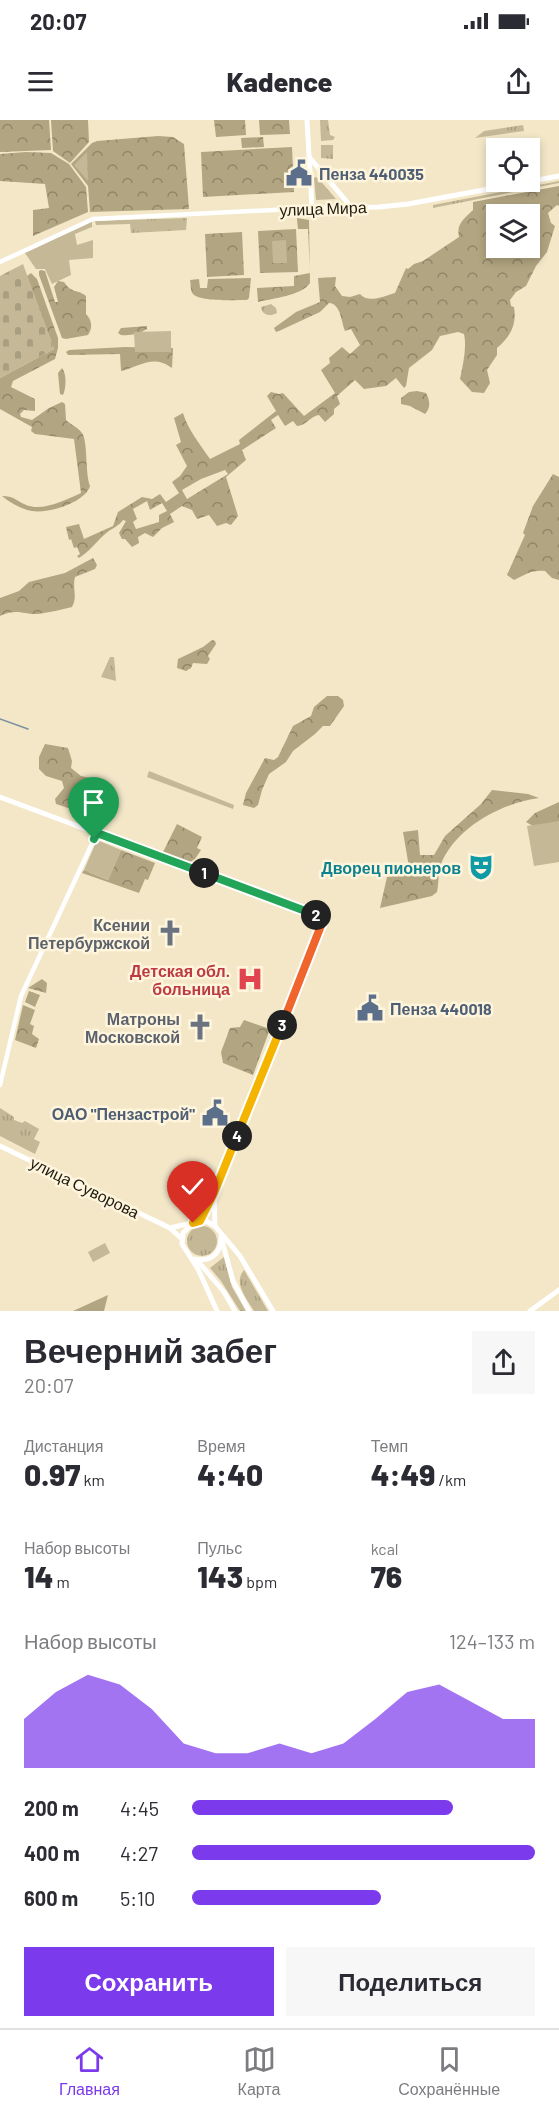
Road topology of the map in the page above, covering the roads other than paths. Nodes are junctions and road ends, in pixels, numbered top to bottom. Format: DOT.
graph roads {
  1 [pos="308,120"];
  2 [pos="310,158"];
  3 [pos="322,173"];
  4 [pos="310,174"];
  5 [pos="559,176"];
  6 [pos="312,208"];
  7 [pos="352,208"];
  8 [pos="0,262"];
  9 [pos="0,797"];
  10 [pos="97,833"];
  11 [pos="0,1085"];
  12 [pos="0,1146"];
  13 [pos="214,1193"];
  14 [pos="197,1222"];
  15 [pos="215,1226"];
  16 [pos="170,1228"];
  17 [pos="220,1235"];
  18 [pos="182,1239"];
  19 [pos="194,1258"];
  20 [pos="559,1290"];
  21 [pos="217,1311"];
  22 [pos="235,1311"];
  23 [pos="249,1311"];
  24 [pos="273,1311"];
  25 [pos="530,1311"];
  1 -- 2 [label="main road"];
  2 -- 3 [label="main road"];
  2 -- 4 [label="main road"];
  3 -- 4 [label="main road"];
  3 -- 7 [label="main road"];
  4 -- 6 [label="main road"];
  5 -- 7 [label="main road, улица Мира"];
  6 -- 7 [label="main road, улица Мира"];
  6 -- 8 [label="main road, улица Мира"];
  9 -- 10 [label="main road"];
  10 -- 11 [label="main road"];
  10 -- 13 [label="main road"];
  12 -- 16 [label="main road, улица Суворова"];
  13 -- 14 [label="main road"];
  13 -- 15 [label="main road"];
  14 -- 15 [label="main road"];
  14 -- 16 [label="main road"];
  14 -- 18 [label="main road"];
  15 -- 17 [label="main road"];
  16 -- 18 [label="main road, улица Суворова"];
  17 -- 19 [label="main road"];
  17 -- 23 [label="main road"];
  17 -- 24 [label="main road"];
  18 -- 19 [label="main road"];
  19 -- 21 [label="main road"];
  19 -- 22 [label="main road"];
  20 -- 25 [label="main road"];
}
